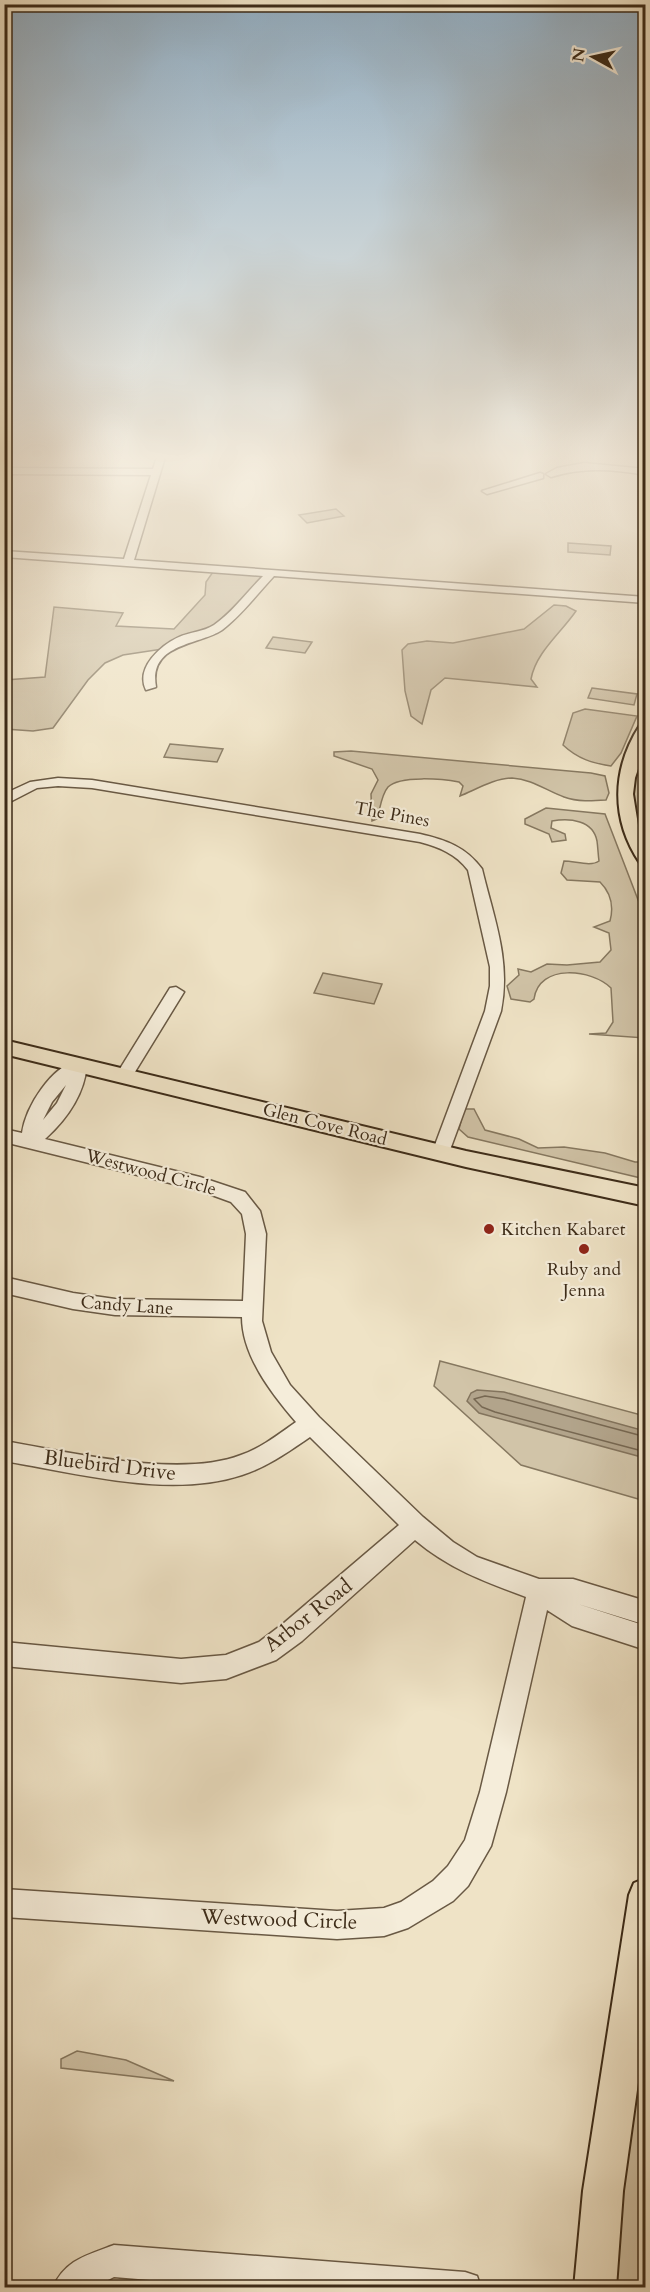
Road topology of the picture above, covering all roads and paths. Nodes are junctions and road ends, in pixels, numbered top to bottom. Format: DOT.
graph roads {
  1 [pos="100,561"];
  2 [pos="128,563"];
  3 [pos="270,574"];
  4 [pos="645,600"];
  5 [pos="150,687"];
  6 [pos="645,728"];
  7 [pos="4,801"];
  8 [pos="645,859"];
  9 [pos="176,992"];
  10 [pos="4,1047"];
  11 [pos="79,1065"];
  12 [pos="124,1076"];
  13 [pos="4,1135"];
  14 [pos="30,1141"];
  15 [pos="441,1153"];
  16 [pos="645,1197"];
  17 [pos="4,1285"];
  18 [pos="251,1310"];
  19 [pos="311,1424"];
  20 [pos="4,1451"];
  21 [pos="415,1525"];
  22 [pos="539,1591"];
  23 [pos="645,1613"];
  24 [pos="645,1638"];
  25 [pos="4,1654"];
  26 [pos="645,1895"];
  27 [pos="4,1903"];
  28 [pos="69,2288"];
  29 [pos="465,2288"];
  30 [pos="595,2288"];
  1 -- 2 [label="street"];
  2 -- 3 [label="street"];
  3 -- 4 [label="street"];
  3 -- 5 [label="street"];
  6 -- 8 [label="main road"];
  7 -- 15 [label="street, The Pines"];
  9 -- 12 [label="street"];
  10 -- 11 [label="main road, Glen Cove Road"];
  11 -- 12 [label="main road, Glen Cove Road"];
  11 -- 14 [label="street"];
  12 -- 15 [label="main road, Glen Cove Road"];
  13 -- 14 [label="street, Westwood Circle"];
  14 -- 18 [label="street, Westwood Circle"];
  15 -- 16 [label="main road, Glen Cove Road"];
  17 -- 18 [label="street, Candy Lane"];
  18 -- 19 [label="street, Westwood Circle"];
  19 -- 20 [label="street, Bluebird Drive"];
  19 -- 21 [label="street, Westwood Circle"];
  21 -- 22 [label="street, Westwood Circle"];
  21 -- 25 [label="street, Arbor Road"];
  22 -- 23 [label="street, Westwood Circle"];
  22 -- 24 [label="street, Westwood Circle"];
  22 -- 27 [label="street, Westwood Circle"];
  26 -- 30 [label="main road"];
  28 -- 29 [label="street"];
}
